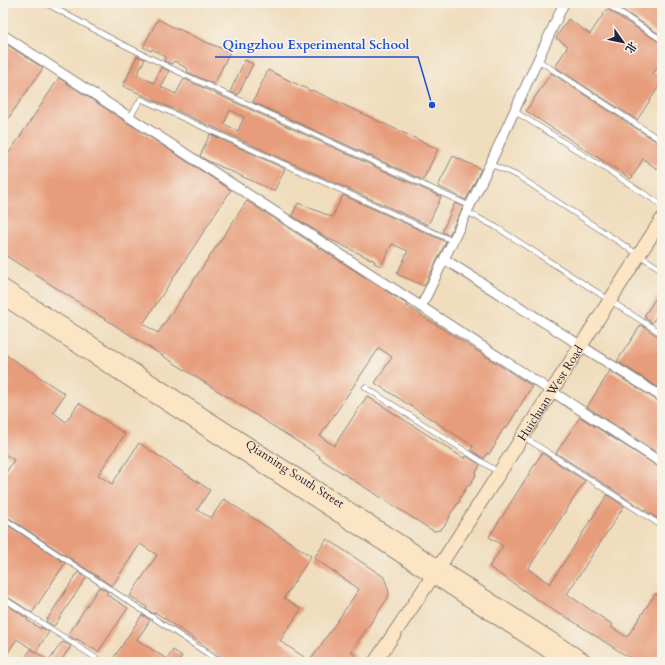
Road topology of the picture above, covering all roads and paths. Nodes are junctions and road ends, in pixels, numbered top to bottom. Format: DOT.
graph roads {
  1 [pos="45,3"];
  2 [pos="564,3"];
  3 [pos="605,3"];
  4 [pos="3,35"];
  5 [pos="662,40"];
  6 [pos="538,60"];
  7 [pos="514,111"];
  8 [pos="130,116"];
  9 [pos="662,140"];
  10 [pos="490,164"];
  11 [pos="662,204"];
  12 [pos="468,209"];
  13 [pos="662,219"];
  14 [pos="453,241"];
  15 [pos="639,255"];
  16 [pos="444,259"];
  17 [pos="662,270"];
  18 [pos="3,286"];
  19 [pos="3,298"];
  20 [pos="610,301"];
  21 [pos="421,307"];
  22 [pos="662,334"];
  23 [pos="581,345"];
  24 [pos="365,387"];
  25 [pos="551,392"];
  26 [pos="662,398"];
  27 [pos="522,436"];
  28 [pos="662,463"];
  29 [pos="499,473"];
  30 [pos="3,518"];
  31 [pos="662,526"];
  32 [pos="436,572"];
  33 [pos="3,598"];
  34 [pos="102,662"];
  35 [pos="220,662"];
  36 [pos="375,662"];
  37 [pos="565,662"];
  38 [pos="587,662"];
  1 -- 12 [label="lane"];
  2 -- 6 [label="street"];
  3 -- 5 [label="lane"];
  4 -- 8 [label="street"];
  6 -- 7 [label="street"];
  6 -- 9 [label="lane"];
  7 -- 10 [label="street"];
  7 -- 11 [label="lane"];
  8 -- 14 [label="lane"];
  8 -- 21 [label="street"];
  10 -- 12 [label="street"];
  10 -- 15 [label="lane"];
  12 -- 14 [label="street"];
  12 -- 20 [label="lane"];
  13 -- 15 [label="main road, Huichuan West Road"];
  14 -- 16 [label="street"];
  15 -- 17 [label="lane"];
  15 -- 20 [label="main road, Huichuan West Road"];
  16 -- 21 [label="street"];
  16 -- 23 [label="street"];
  18 -- 32 [label="main road, Qianning South Street"];
  19 -- 32 [label="main road, Qianning South Street"];
  20 -- 22 [label="lane"];
  20 -- 23 [label="main road, Huichuan West Road"];
  21 -- 25 [label="street"];
  23 -- 25 [label="main road, Huichuan West Road"];
  23 -- 26 [label="street"];
  24 -- 29 [label="lane"];
  25 -- 27 [label="main road, Huichuan West Road"];
  25 -- 28 [label="street"];
  27 -- 29 [label="main road, Huichuan West Road"];
  27 -- 31 [label="lane"];
  29 -- 32 [label="main road, Huichuan West Road"];
  30 -- 35 [label="lane"];
  32 -- 36 [label="main road, Huichuan West Road"];
  32 -- 37 [label="main road, Qianning South Street"];
  32 -- 38 [label="main road, Qianning South Street"];
  33 -- 34 [label="lane"];
}
